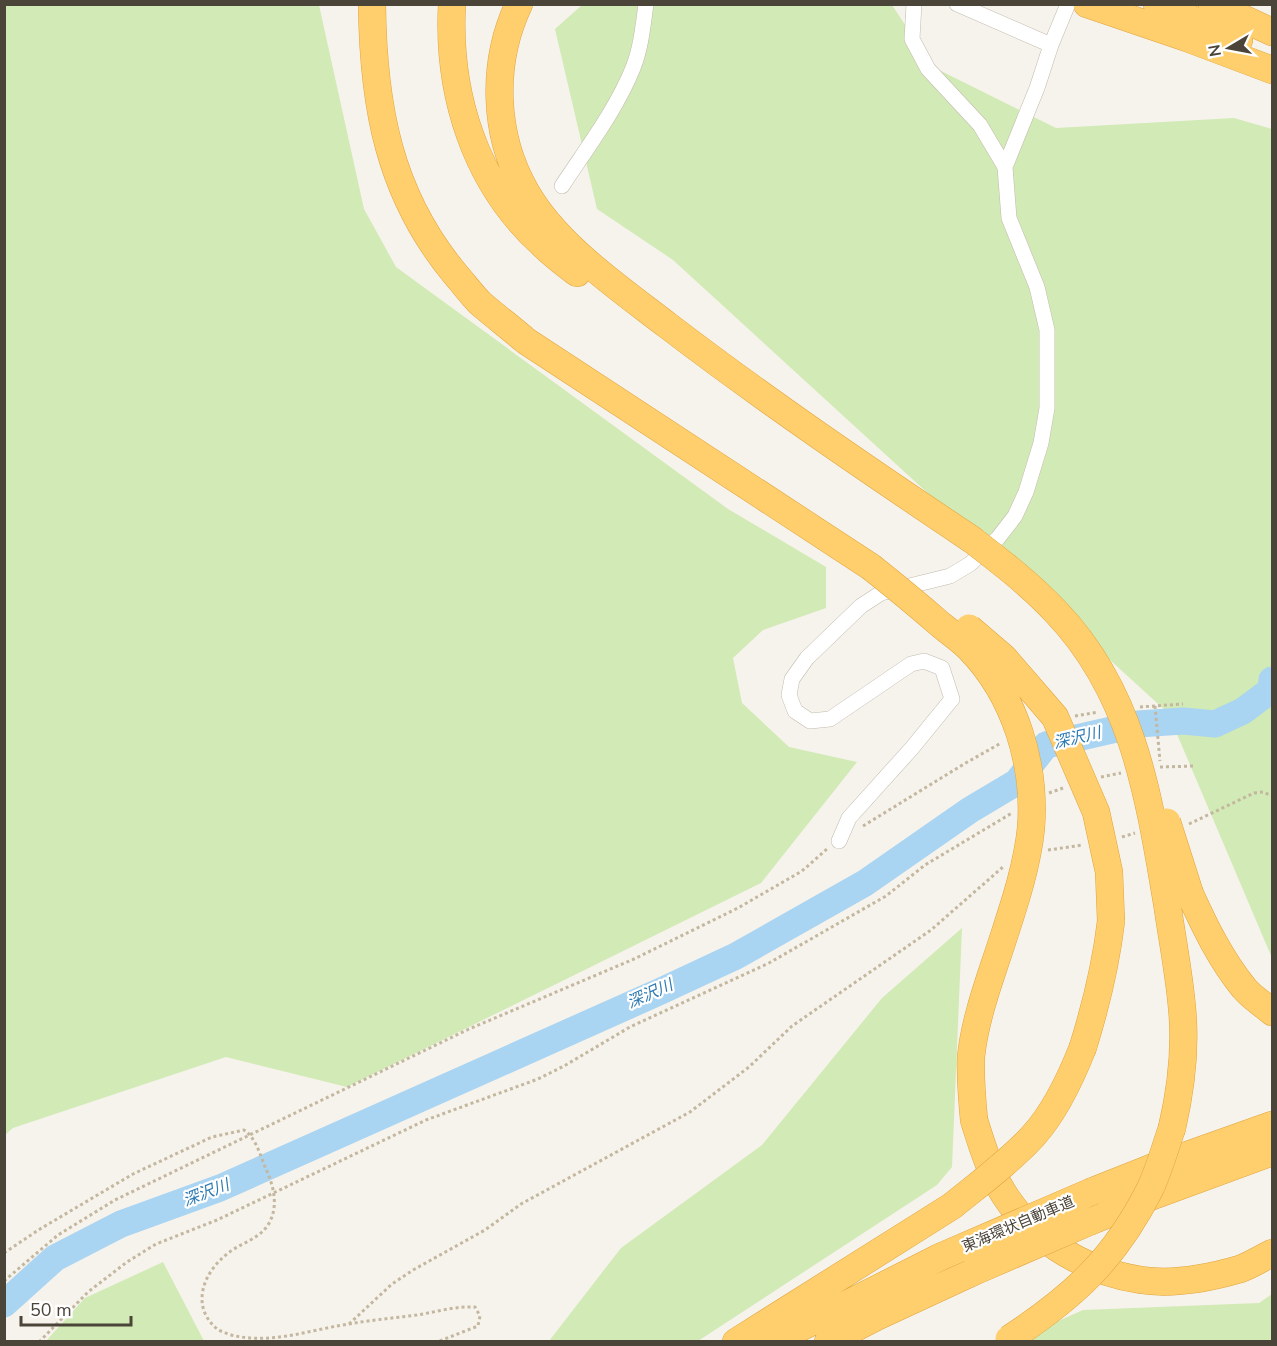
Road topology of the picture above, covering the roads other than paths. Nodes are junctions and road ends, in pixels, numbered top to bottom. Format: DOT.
graph roads {
  1 [pos="372,4"];
  2 [pos="387,4"];
  3 [pos="452,4"];
  4 [pos="519,4"];
  5 [pos="646,4"];
  6 [pos="914,4"];
  7 [pos="957,4"];
  8 [pos="1068,4"];
  9 [pos="1087,4"];
  10 [pos="1157,4"];
  11 [pos="1212,4"];
  12 [pos="1245,4"];
  13 [pos="1272,18"];
  14 [pos="1272,32"];
  15 [pos="1051,45"];
  16 [pos="1272,56"];
  17 [pos="1272,70"];
  18 [pos="390,152"];
  19 [pos="1005,167"];
  20 [pos="562,186"];
  21 [pos="830,442"];
  22 [pos="871,567"];
  23 [pos="839,841"];
  24 [pos="1179,898"];
  25 [pos="1272,1012"];
  26 [pos="1272,1125"];
  27 [pos="1272,1152"];
  28 [pos="1272,1253"];
  29 [pos="1006,1340"];
  30 [pos="736,1341"];
  31 [pos="772,1341"];
  32 [pos="828,1341"];
  1 -- 18 [label="highway"];
  2 -- 18 [label="highway"];
  3 -- 21 [label="highway"];
  4 -- 21 [label="highway"];
  5 -- 20 [label="street"];
  6 -- 19 [label="street"];
  7 -- 15 [label="street"];
  8 -- 15 [label="street"];
  9 -- 17 [label="highway"];
  10 -- 16 [label="highway"];
  11 -- 14 [label="highway"];
  12 -- 13 [label="highway"];
  15 -- 19 [label="street"];
  18 -- 22 [label="highway"];
  19 -- 23 [label="street"];
  21 -- 24 [label="highway, bridge"];
  22 -- 28 [label="highway, bridge"];
  22 -- 30 [label="highway, bridge"];
  24 -- 25 [label="highway"];
  24 -- 29 [label="highway, bridge"];
  26 -- 31 [label="highway, 東海環状自動車道, bridge"];
  27 -- 32 [label="highway, 東海環状自動車道, bridge"];
}
